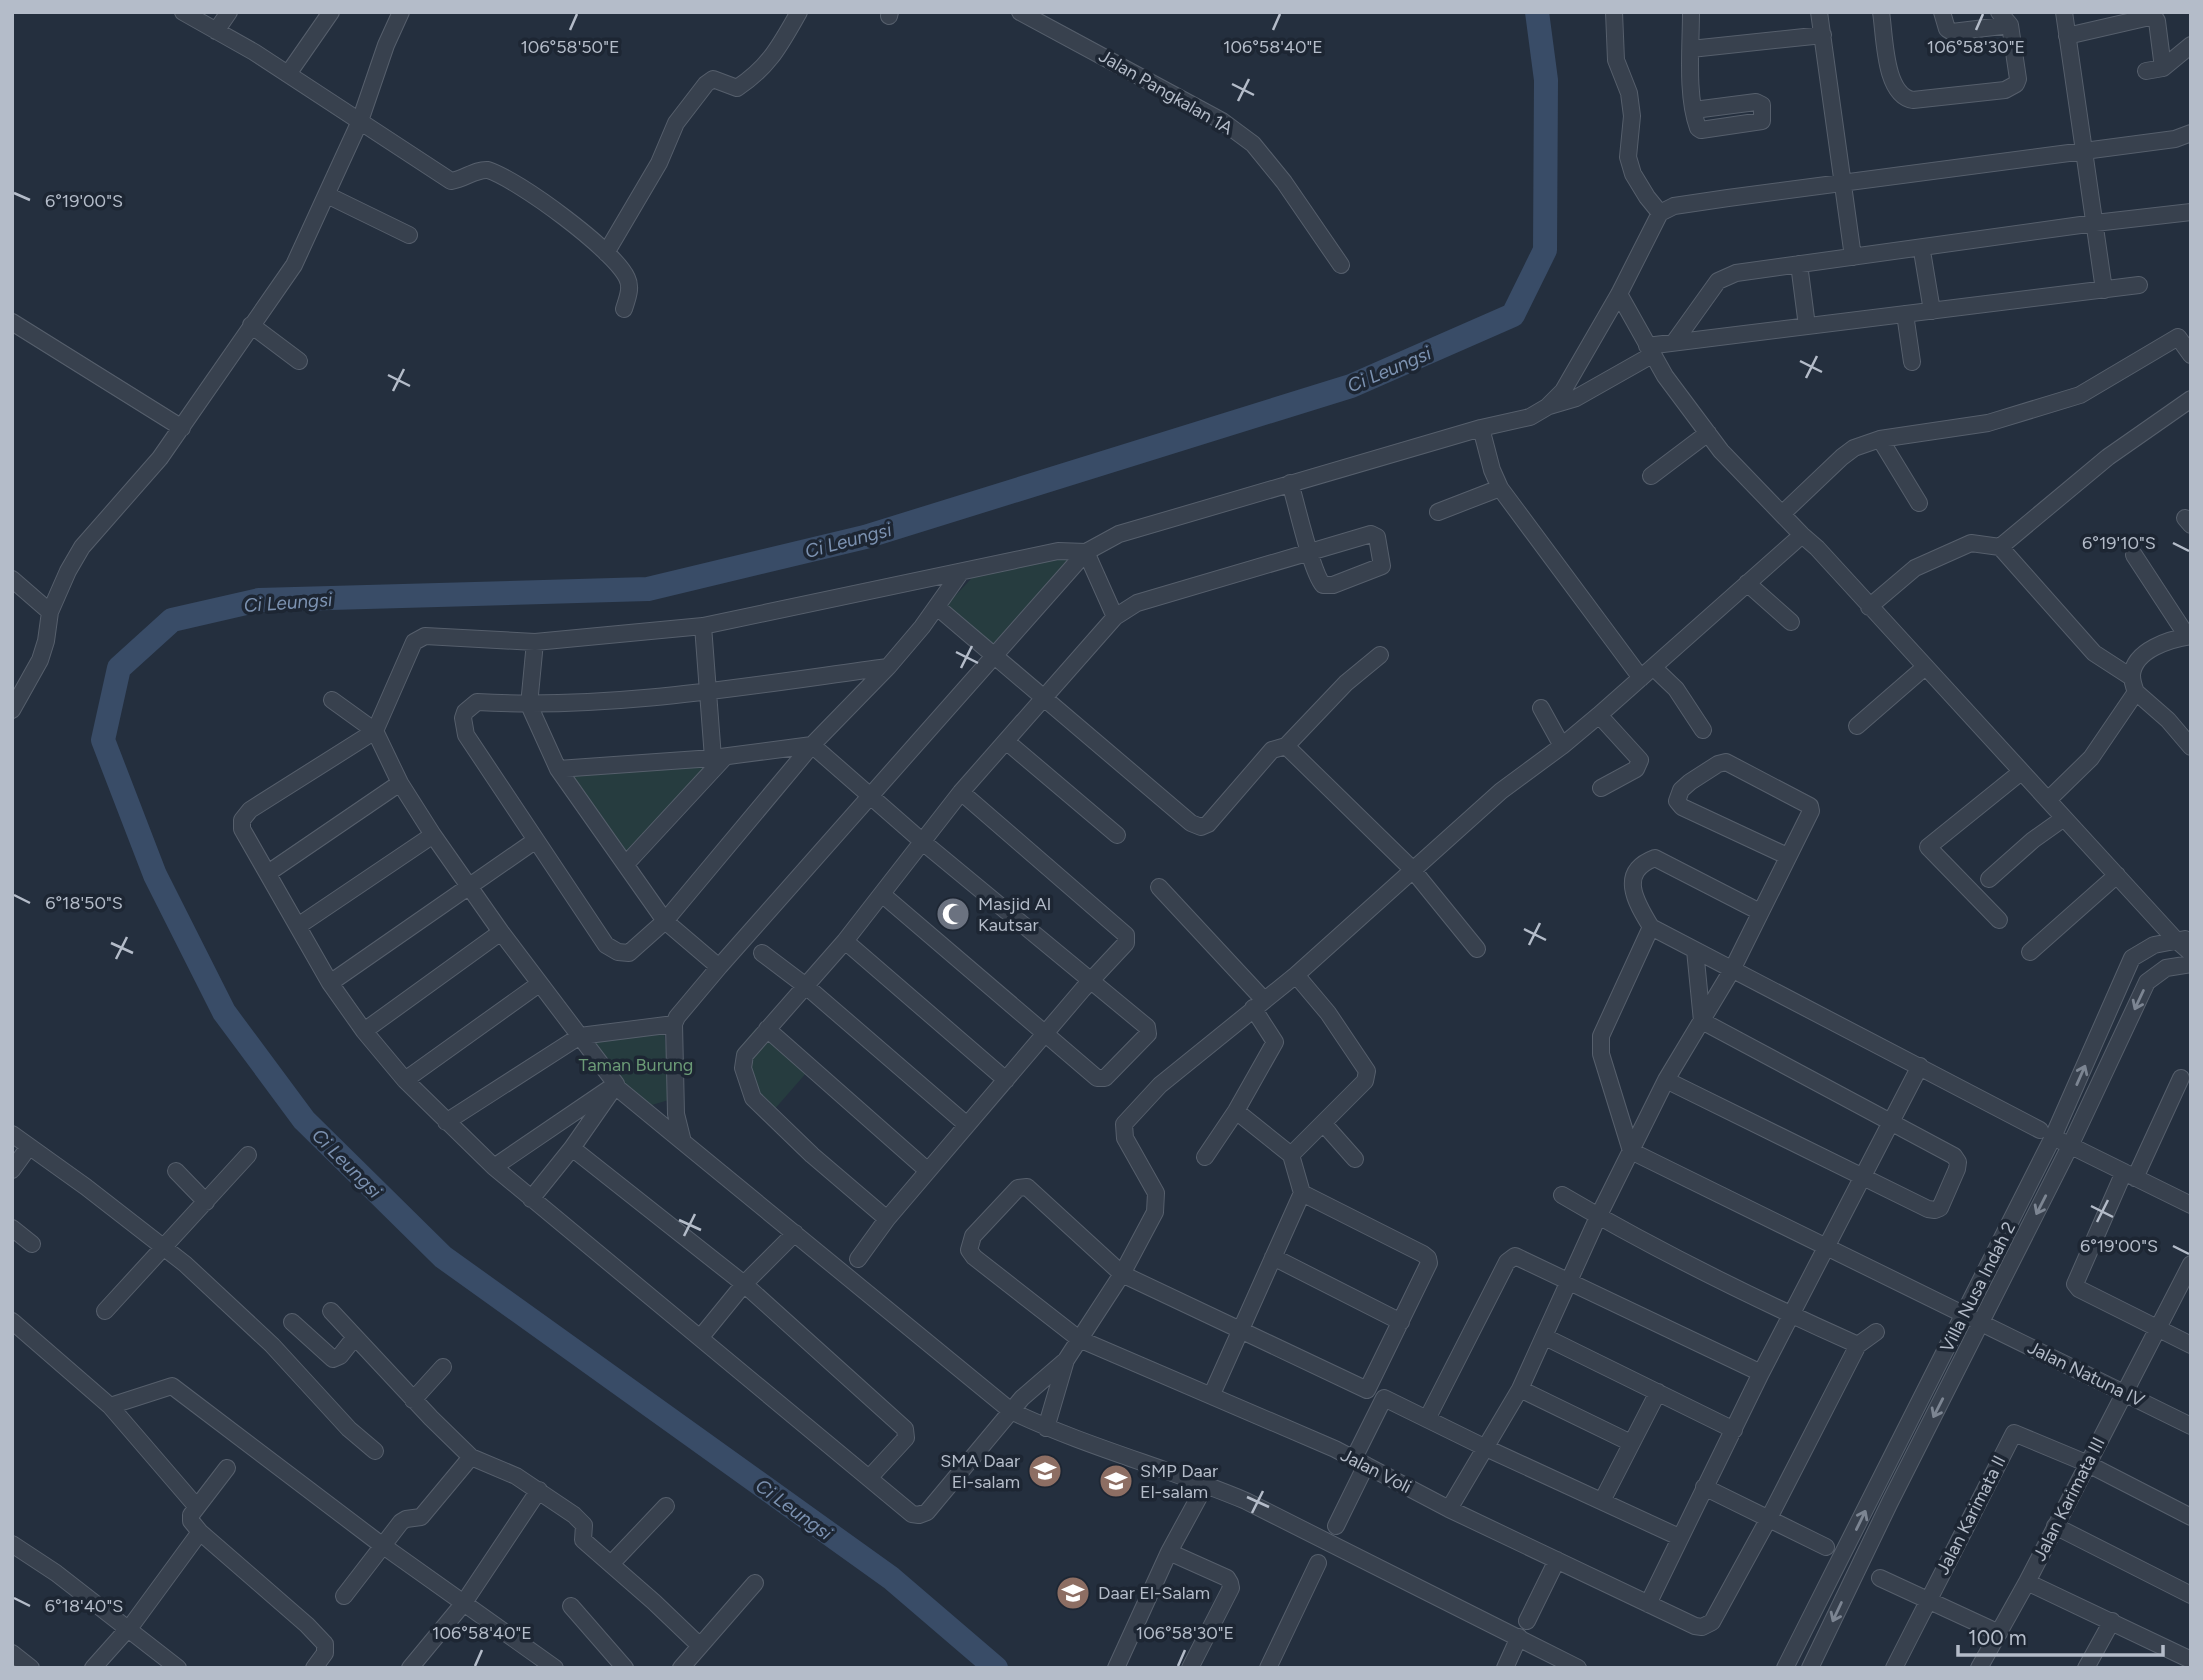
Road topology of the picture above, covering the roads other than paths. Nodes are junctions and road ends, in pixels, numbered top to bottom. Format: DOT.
graph roads {
  1 [pos="183,12"];
  2 [pos="229,12"];
  3 [pos="331,12"];
  4 [pos="401,12"];
  5 [pos="799,12"];
  6 [pos="1020,12"];
  7 [pos="1615,12"];
  8 [pos="1691,12"];
  9 [pos="1819,12"];
  10 [pos="1881,12"];
  11 [pos="1942,12"];
  12 [pos="1999,12"];
  13 [pos="2064,12"];
  14 [pos="2010,25"];
  15 [pos="216,31"];
  16 [pos="1822,35"];
  17 [pos="2067,36"];
  18 [pos="2191,46"];
  19 [pos="1691,49"];
  20 [pos="288,74"];
  21 [pos="1694,110"];
  22 [pos="360,121"];
  23 [pos="2191,132"];
  24 [pos="2084,151"];
  25 [pos="1843,184"];
  26 [pos="327,195"];
  27 [pos="2191,212"];
  28 [pos="1660,213"];
  29 [pos="2095,223"];
  30 [pos="409,235"];
  31 [pos="606,253"];
  32 [pos="1853,257"];
  33 [pos="1923,257"];
  34 [pos="1799,264"];
  35 [pos="1341,265"];
  36 [pos="2139,285"];
  37 [pos="2104,290"];
  38 [pos="1619,293"];
  39 [pos="624,309"];
  40 [pos="1932,311"];
  41 [pos="1905,314"];
  42 [pos="12,322"];
  43 [pos="251,325"];
  44 [pos="1807,326"];
  45 [pos="2185,334"];
  46 [pos="1675,341"];
  47 [pos="1650,350"];
  48 [pos="2191,355"];
  49 [pos="299,361"];
  50 [pos="1912,362"];
  51 [pos="2191,399"];
  52 [pos="1547,407"];
  53 [pos="182,428"];
  54 [pos="1480,428"];
  55 [pos="1708,433"];
  56 [pos="1880,439"];
  57 [pos="1651,476"];
  58 [pos="1290,483"];
  59 [pos="1500,488"];
  60 [pos="1919,503"];
  61 [pos="1438,512"];
  62 [pos="1782,513"];
  63 [pos="1802,535"];
  64 [pos="2000,547"];
  65 [pos="1086,552"];
  66 [pos="2134,555"];
  67 [pos="961,572"];
  68 [pos="12,579"];
  69 [pos="1747,583"];
  70 [pos="937,607"];
  71 [pos="1869,607"];
  72 [pos="50,612"];
  73 [pos="1115,617"];
  74 [pos="1791,622"];
  75 [pos="703,626"];
  76 [pos="2189,636"];
  77 [pos="535,642"];
  78 [pos="1380,655"];
  79 [pos="995,656"];
  80 [pos="888,667"];
  81 [pos="1925,667"];
  82 [pos="1647,673"];
  83 [pos="2134,685"];
  84 [pos="708,692"];
  85 [pos="1043,698"];
  86 [pos="332,700"];
  87 [pos="529,705"];
  88 [pos="1541,708"];
  89 [pos="12,710"];
  90 [pos="1599,715"];
  91 [pos="1857,726"];
  92 [pos="1703,730"];
  93 [pos="375,731"];
  94 [pos="1006,741"];
  95 [pos="812,745"];
  96 [pos="1286,746"];
  97 [pos="1562,746"];
  98 [pos="2191,747"];
  99 [pos="719,757"];
  100 [pos="558,769"];
  101 [pos="2021,772"];
  102 [pos="400,783"];
  103 [pos="1601,788"];
  104 [pos="961,792"];
  105 [pos="870,797"];
  106 [pos="2048,800"];
  107 [pos="2064,817"];
  108 [pos="433,835"];
  109 [pos="1117,835"];
  110 [pos="536,841"];
  111 [pos="923,843"];
  112 [pos="1787,856"];
  113 [pos="626,864"];
  114 [pos="1412,869"];
  115 [pos="268,873"];
  116 [pos="2117,875"];
  117 [pos="1989,879"];
  118 [pos="470,885"];
  119 [pos="1159,887"];
  120 [pos="883,895"];
  121 [pos="1760,912"];
  122 [pos="1999,920"];
  123 [pos="665,921"];
  124 [pos="298,926"];
  125 [pos="1651,926"];
  126 [pos="501,932"];
  127 [pos="2183,939"];
  128 [pos="845,941"];
  129 [pos="1477,949"];
  130 [pos="1695,950"];
  131 [pos="2030,952"];
  132 [pos="762,953"];
  133 [pos="2191,953"];
  134 [pos="2191,964"];
  135 [pos="719,967"];
  136 [pos="1732,970"];
  137 [pos="1296,975"];
  138 [pos="1091,981"];
  139 [pos="330,983"];
  140 [pos="540,984"];
  141 [pos="807,987"];
  142 [pos="1258,1004"];
  143 [pos="1702,1021"];
  144 [pos="674,1024"];
  145 [pos="767,1029"];
  146 [pos="364,1031"];
  147 [pos="1044,1035"];
  148 [pos="580,1036"];
  149 [pos="1920,1066"];
  150 [pos="2181,1078"];
  151 [pos="405,1080"];
  152 [pos="1006,1080"];
  153 [pos="1665,1080"];
  154 [pos="615,1085"];
  155 [pos="1236,1111"];
  156 [pos="446,1122"];
  157 [pos="1889,1123"];
  158 [pos="1323,1124"];
  159 [pos="967,1125"];
  160 [pos="2047,1133"];
  161 [pos="12,1134"];
  162 [pos="684,1142"];
  163 [pos="2070,1146"];
  164 [pos="28,1148"];
  165 [pos="572,1149"];
  166 [pos="1632,1151"];
  167 [pos="1292,1155"];
  168 [pos="248,1156"];
  169 [pos="1205,1157"];
  170 [pos="1355,1159"];
  171 [pos="494,1167"];
  172 [pos="12,1170"];
  173 [pos="176,1171"];
  174 [pos="928,1171"];
  175 [pos="2129,1175"];
  176 [pos="1862,1177"];
  177 [pos="1302,1193"];
  178 [pos="1562,1195"];
  179 [pos="531,1199"];
  180 [pos="206,1202"];
  181 [pos="2191,1205"];
  182 [pos="1598,1217"];
  183 [pos="887,1219"];
  184 [pos="12,1228"];
  185 [pos="795,1233"];
  186 [pos="32,1244"];
  187 [pos="1828,1245"];
  188 [pos="164,1248"];
  189 [pos="1273,1257"];
  190 [pos="858,1259"];
  191 [pos="2189,1270"];
  192 [pos="1122,1274"];
  193 [pos="1570,1281"];
  194 [pos="744,1284"];
  195 [pos="105,1311"];
  196 [pos="331,1311"];
  197 [pos="1965,1313"];
  198 [pos="1792,1315"];
  199 [pos="12,1321"];
  200 [pos="1982,1321"];
  201 [pos="292,1322"];
  202 [pos="1401,1322"];
  203 [pos="2157,1328"];
  204 [pos="1240,1329"];
  205 [pos="1876,1332"];
  206 [pos="1545,1337"];
  207 [pos="355,1338"];
  208 [pos="700,1338"];
  209 [pos="1079,1339"];
  210 [pos="1858,1345"];
  211 [pos="2191,1345"];
  212 [pos="1066,1360"];
  213 [pos="443,1367"];
  214 [pos="1761,1373"];
  215 [pos="1520,1389"];
  216 [pos="1658,1392"];
  217 [pos="2124,1392"];
  218 [pos="1212,1394"];
  219 [pos="414,1399"];
  220 [pos="110,1406"];
  221 [pos="1011,1411"];
  222 [pos="1427,1419"];
  223 [pos="2191,1426"];
  224 [pos="1046,1428"];
  225 [pos="1734,1430"];
  226 [pos="1632,1443"];
  227 [pos="1486,1448"];
  228 [pos="375,1451"];
  229 [pos="471,1457"];
  230 [pos="1360,1462"];
  231 [pos="2086,1463"];
  232 [pos="227,1468"];
  233 [pos="870,1478"];
  234 [pos="1206,1484"];
  235 [pos="1704,1488"];
  236 [pos="539,1490"];
  237 [pos="1602,1501"];
  238 [pos="197,1506"];
  239 [pos="666,1506"];
  240 [pos="1449,1509"];
  241 [pos="2191,1517"];
  242 [pos="1769,1518"];
  243 [pos="1336,1526"];
  244 [pos="2055,1526"];
  245 [pos="200,1532"];
  246 [pos="1679,1537"];
  247 [pos="12,1544"];
  248 [pos="382,1546"];
  249 [pos="1826,1547"];
  250 [pos="1170,1552"];
  251 [pos="1556,1560"];
  252 [pos="1318,1563"];
  253 [pos="611,1564"];
  254 [pos="1880,1578"];
  255 [pos="2026,1582"];
  256 [pos="755,1583"];
  257 [pos="2191,1595"];
  258 [pos="344,1596"];
  259 [pos="1927,1601"];
  260 [pos="463,1604"];
  261 [pos="1648,1604"];
  262 [pos="571,1606"];
  263 [pos="1527,1621"];
  264 [pos="2112,1621"];
  265 [pos="129,1628"];
  266 [pos="1998,1633"];
  267 [pos="1519,1637"];
  268 [pos="699,1645"];
  269 [pos="12,1653"];
  270 [pos="2191,1660"];
  271 [pos="31,1668"];
  272 [pos="93,1668"];
  273 [pos="178,1668"];
  274 [pos="314,1668"];
  275 [pos="410,1668"];
  276 [pos="555,1668"];
  277 [pos="625,1668"];
  278 [pos="681,1668"];
  279 [pos="1116,1668"];
  280 [pos="1190,1668"];
  281 [pos="1268,1668"];
  282 [pos="1505,1668"];
  283 [pos="1578,1668"];
  284 [pos="1785,1668"];
  285 [pos="1810,1668"];
  286 [pos="1894,1668"];
  287 [pos="1979,1668"];
  288 [pos="2086,1668"];
  1 -- 15 [label="street"];
  2 -- 15 [label="street"];
  3 -- 20 [label="street"];
  4 -- 22 [label="street"];
  5 -- 31 [label="street"];
  6 -- 35 [label="street, Jalan Pangkalan 1A"];
  7 -- 28 [label="street"];
  8 -- 19 [label="street"];
  9 -- 16 [label="street"];
  10 -- 14 [label="street"];
  11 -- 14 [label="street"];
  12 -- 14 [label="street"];
  13 -- 17 [label="street"];
  15 -- 20 [label="street"];
  16 -- 19 [label="street"];
  16 -- 25 [label="street"];
  17 -- 18 [label="street"];
  17 -- 24 [label="street"];
  19 -- 21 [label="street"];
  20 -- 22 [label="street"];
  22 -- 26 [label="street"];
  22 -- 31 [label="street"];
  23 -- 24 [label="street"];
  24 -- 25 [label="street"];
  24 -- 29 [label="street"];
  25 -- 28 [label="street"];
  25 -- 32 [label="street"];
  26 -- 30 [label="street"];
  26 -- 43 [label="street"];
  27 -- 29 [label="street"];
  28 -- 38 [label="street"];
  29 -- 32 [label="street"];
  29 -- 37 [label="street"];
  31 -- 39 [label="street"];
  32 -- 34 [label="street"];
  33 -- 40 [label="street"];
  34 -- 44 [label="street"];
  34 -- 46 [label="street"];
  36 -- 37 [label="street"];
  37 -- 40 [label="street"];
  38 -- 47 [label="street"];
  38 -- 52 [label="street"];
  40 -- 41 [label="street"];
  41 -- 44 [label="street"];
  41 -- 50 [label="street"];
  42 -- 53 [label="street"];
  43 -- 49 [label="street"];
  43 -- 53 [label="street"];
  44 -- 46 [label="street"];
  45 -- 48 [label="street"];
  45 -- 56 [label="street"];
  46 -- 47 [label="street"];
  47 -- 52 [label="street"];
  47 -- 55 [label="street"];
  51 -- 64 [label="street"];
  52 -- 54 [label="street"];
  53 -- 72 [label="street"];
  54 -- 58 [label="street"];
  54 -- 59 [label="street"];
  55 -- 57 [label="street"];
  55 -- 62 [label="street"];
  56 -- 60 [label="street"];
  56 -- 62 [label="street"];
  58 -- 65 [label="street"];
  58 -- 73 [label="street"];
  59 -- 61 [label="street"];
  59 -- 82 [label="street"];
  62 -- 63 [label="street"];
  63 -- 69 [label="street"];
  63 -- 71 [label="street"];
  64 -- 71 [label="street"];
  64 -- 83 [label="street"];
  65 -- 67 [label="street"];
  65 -- 73 [label="street"];
  65 -- 79 [label="street"];
  66 -- 76 [label="street"];
  67 -- 70 [label="street"];
  67 -- 75 [label="street"];
  68 -- 72 [label="street"];
  69 -- 74 [label="street"];
  69 -- 82 [label="street"];
  70 -- 79 [label="street"];
  70 -- 80 [label="street"];
  71 -- 81 [label="street"];
  72 -- 89 [label="street"];
  73 -- 85 [label="street"];
  75 -- 77 [label="street"];
  75 -- 84 [label="street"];
  76 -- 83 [label="street"];
  77 -- 87 [label="street"];
  77 -- 93 [label="street"];
  78 -- 96 [label="street"];
  79 -- 85 [label="street"];
  79 -- 105 [label="street"];
  80 -- 84 [label="street"];
  80 -- 95 [label="street"];
  81 -- 91 [label="street"];
  81 -- 101 [label="street"];
  82 -- 90 [label="street"];
  82 -- 92 [label="street"];
  83 -- 98 [label="street"];
  83 -- 106 [label="street"];
  84 -- 87 [label="street"];
  84 -- 99 [label="street"];
  85 -- 94 [label="street"];
  85 -- 96 [label="street"];
  86 -- 93 [label="street"];
  87 -- 100 [label="street"];
  87 -- 110 [label="street"];
  88 -- 97 [label="street"];
  90 -- 97 [label="street"];
  90 -- 103 [label="street"];
  93 -- 102 [label="street"];
  93 -- 115 [label="street"];
  94 -- 104 [label="street"];
  94 -- 109 [label="street"];
  95 -- 99 [label="street"];
  95 -- 105 [label="street"];
  95 -- 123 [label="street"];
  96 -- 114 [label="street"];
  97 -- 114 [label="street"];
  99 -- 100 [label="street"];
  99 -- 113 [label="street"];
  100 -- 113 [label="street"];
  101 -- 106 [label="street"];
  101 -- 122 [label="street"];
  102 -- 108 [label="street"];
  102 -- 115 [label="street"];
  104 -- 111 [label="street"];
  104 -- 138 [label="street"];
  105 -- 111 [label="street"];
  105 -- 135 [label="street"];
  106 -- 107 [label="street"];
  107 -- 116 [label="street"];
  107 -- 117 [label="street"];
  108 -- 118 [label="street"];
  108 -- 124 [label="street"];
  110 -- 118 [label="street"];
  110 -- 123 [label="street"];
  111 -- 120 [label="street"];
  111 -- 138 [label="street"];
  112 -- 112 [label="street"];
  112 -- 121 [label="street"];
  113 -- 123 [label="street"];
  114 -- 129 [label="street"];
  114 -- 137 [label="street"];
  115 -- 124 [label="street"];
  116 -- 127 [label="street"];
  116 -- 131 [label="street"];
  118 -- 126 [label="street"];
  118 -- 139 [label="street"];
  119 -- 142 [label="street"];
  120 -- 128 [label="street"];
  120 -- 147 [label="street"];
  121 -- 125 [label="street"];
  121 -- 136 [label="street"];
  123 -- 135 [label="street"];
  124 -- 139 [label="street"];
  125 -- 130 [label="street"];
  125 -- 166 [label="street"];
  126 -- 140 [label="street"];
  126 -- 146 [label="street"];
  127 -- 133 [label="street"];
  160 -- 127 [label="street, Villa Nusa Indah 2, one-way"];
  128 -- 141 [label="street"];
  128 -- 152 [label="street"];
  130 -- 136 [label="street"];
  130 -- 143 [label="street"];
  132 -- 141 [label="street"];
  134 -- 163 [label="street, Villa Nusa Indah 2, one-way"];
  135 -- 144 [label="street"];
  136 -- 143 [label="street"];
  136 -- 149 [label="street"];
  137 -- 142 [label="street"];
  137 -- 158 [label="street"];
  138 -- 147 [label="street"];
  138 -- 147 [label="street"];
  139 -- 146 [label="street"];
  140 -- 148 [label="street"];
  140 -- 151 [label="street"];
  141 -- 145 [label="street"];
  141 -- 159 [label="street"];
  142 -- 155 [label="street"];
  142 -- 192 [label="street"];
  143 -- 153 [label="street"];
  143 -- 157 [label="street"];
  144 -- 148 [label="street"];
  144 -- 162 [label="street"];
  145 -- 174 [label="street"];
  145 -- 183 [label="street"];
  146 -- 151 [label="street"];
  147 -- 152 [label="street"];
  148 -- 154 [label="street"];
  148 -- 156 [label="street"];
  149 -- 157 [label="street"];
  149 -- 160 [label="street"];
  150 -- 175 [label="street"];
  151 -- 156 [label="street"];
  152 -- 159 [label="street"];
  153 -- 166 [label="street"];
  153 -- 176 [label="street"];
  154 -- 162 [label="street"];
  154 -- 165 [label="street"];
  154 -- 171 [label="street"];
  155 -- 167 [label="street"];
  155 -- 169 [label="street"];
  156 -- 171 [label="street"];
  157 -- 176 [label="street"];
  157 -- 176 [label="street"];
  158 -- 167 [label="street"];
  158 -- 170 [label="street"];
  159 -- 174 [label="street"];
  160 -- 163 [label="street"];
  160 -- 197 [label="street, Villa Nusa Indah 2"];
  161 -- 164 [label="street"];
  162 -- 185 [label="street"];
  163 -- 175 [label="street"];
  163 -- 200 [label="street, Villa Nusa Indah 2, one-way"];
  164 -- 172 [label="street"];
  164 -- 188 [label="street"];
  165 -- 179 [label="street"];
  165 -- 194 [label="street"];
  166 -- 182 [label="street"];
  166 -- 187 [label="street, Jalan Natuna IV"];
  167 -- 177 [label="street"];
  168 -- 180 [label="street"];
  171 -- 179 [label="street"];
  173 -- 180 [label="street"];
  174 -- 183 [label="street"];
  175 -- 181 [label="street"];
  175 -- 203 [label="street"];
  176 -- 187 [label="street"];
  177 -- 189 [label="street"];
  177 -- 202 [label="street"];
  178 -- 182 [label="street"];
  179 -- 208 [label="street"];
  180 -- 188 [label="street"];
  182 -- 193 [label="street"];
  182 -- 198 [label="street"];
  183 -- 190 [label="street"];
  184 -- 186 [label="street"];
  185 -- 194 [label="street"];
  185 -- 221 [label="street"];
  187 -- 197 [label="street, Jalan Natuna IV"];
  187 -- 198 [label="street"];
  188 -- 195 [label="street"];
  188 -- 228 [label="street"];
  189 -- 202 [label="street"];
  189 -- 204 [label="street"];
  191 -- 203 [label="street, Jalan Karimata III"];
  192 -- 204 [label="street"];
  192 -- 209 [label="street"];
  192 -- 209 [label="street, Jalan Voli"];
  193 -- 206 [label="street"];
  193 -- 214 [label="street"];
  193 -- 222 [label="street"];
  194 -- 208 [label="street"];
  194 -- 233 [label="street"];
  196 -- 207 [label="street"];
  197 -- 200 [label="street, Jalan Natuna IV"];
  284 -- 197 [label="street, Villa Nusa Indah 2, one-way"];
  198 -- 210 [label="street"];
  198 -- 214 [label="street"];
  199 -- 220 [label="street"];
  200 -- 217 [label="street, Jalan Natuna IV"];
  200 -- 285 [label="street, Villa Nusa Indah 2, one-way"];
  201 -- 207 [label="street"];
  202 -- 204 [label="street"];
  203 -- 211 [label="street"];
  203 -- 217 [label="street, Jalan Karimata III"];
  204 -- 218 [label="street"];
  205 -- 210 [label="street, Jalan Voli"];
  206 -- 215 [label="street"];
  206 -- 216 [label="street"];
  207 -- 219 [label="street"];
  208 -- 233 [label="street"];
  209 -- 212 [label="street"];
  209 -- 218 [label="street, Jalan Voli"];
  210 -- 242 [label="street, Jalan Voli"];
  212 -- 221 [label="street"];
  212 -- 224 [label="street"];
  213 -- 219 [label="street"];
  214 -- 225 [label="street"];
  215 -- 226 [label="street"];
  215 -- 227 [label="street"];
  216 -- 225 [label="street"];
  216 -- 226 [label="street"];
  217 -- 223 [label="street, Jalan Natuna IV"];
  217 -- 231 [label="street, Jalan Karimata III"];
  218 -- 230 [label="street, Jalan Voli"];
  219 -- 229 [label="street"];
  220 -- 238 [label="street"];
  220 -- 248 [label="street"];
  221 -- 224 [label="street"];
  221 -- 233 [label="street"];
  222 -- 227 [label="street"];
  222 -- 230 [label="street"];
  224 -- 234 [label="street"];
  225 -- 235 [label="street"];
  226 -- 237 [label="street"];
  227 -- 237 [label="street"];
  227 -- 240 [label="street"];
  229 -- 236 [label="street"];
  229 -- 248 [label="street"];
  230 -- 240 [label="street, Jalan Voli"];
  230 -- 243 [label="street"];
  231 -- 241 [label="street"];
  231 -- 244 [label="street, Jalan Karimata III"];
  231 -- 259 [label="street, Jalan Karimata II"];
  232 -- 238 [label="street"];
  234 -- 250 [label="street"];
  234 -- 267 [label="street"];
  235 -- 242 [label="street"];
  235 -- 246 [label="street"];
  236 -- 253 [label="street"];
  236 -- 260 [label="street"];
  237 -- 246 [label="street"];
  238 -- 245 [label="street"];
  239 -- 253 [label="street"];
  240 -- 251 [label="street, Jalan Voli"];
  242 -- 249 [label="street"];
  242 -- 261 [label="street, Jalan Voli"];
  244 -- 255 [label="street, Jalan Karimata III"];
  244 -- 257 [label="street"];
  245 -- 265 [label="street"];
  245 -- 274 [label="street"];
  246 -- 261 [label="street"];
  247 -- 265 [label="street"];
  248 -- 258 [label="street"];
  248 -- 260 [label="street"];
  250 -- 279 [label="street"];
  250 -- 280 [label="street"];
  251 -- 261 [label="street, Jalan Voli"];
  251 -- 263 [label="street"];
  252 -- 281 [label="street"];
  253 -- 268 [label="street"];
  254 -- 259 [label="street"];
  255 -- 264 [label="street"];
  255 -- 266 [label="street, Jalan Karimata III"];
  256 -- 268 [label="street"];
  259 -- 266 [label="street"];
  259 -- 286 [label="street, Jalan Karimata II"];
  260 -- 275 [label="street"];
  260 -- 276 [label="street"];
  262 -- 277 [label="street"];
  264 -- 270 [label="street"];
  264 -- 288 [label="street"];
  265 -- 272 [label="street"];
  265 -- 273 [label="street"];
  266 -- 287 [label="street, Jalan Karimata III"];
  267 -- 282 [label="street"];
  267 -- 283 [label="street"];
  268 -- 278 [label="street"];
  269 -- 271 [label="street"];
}
